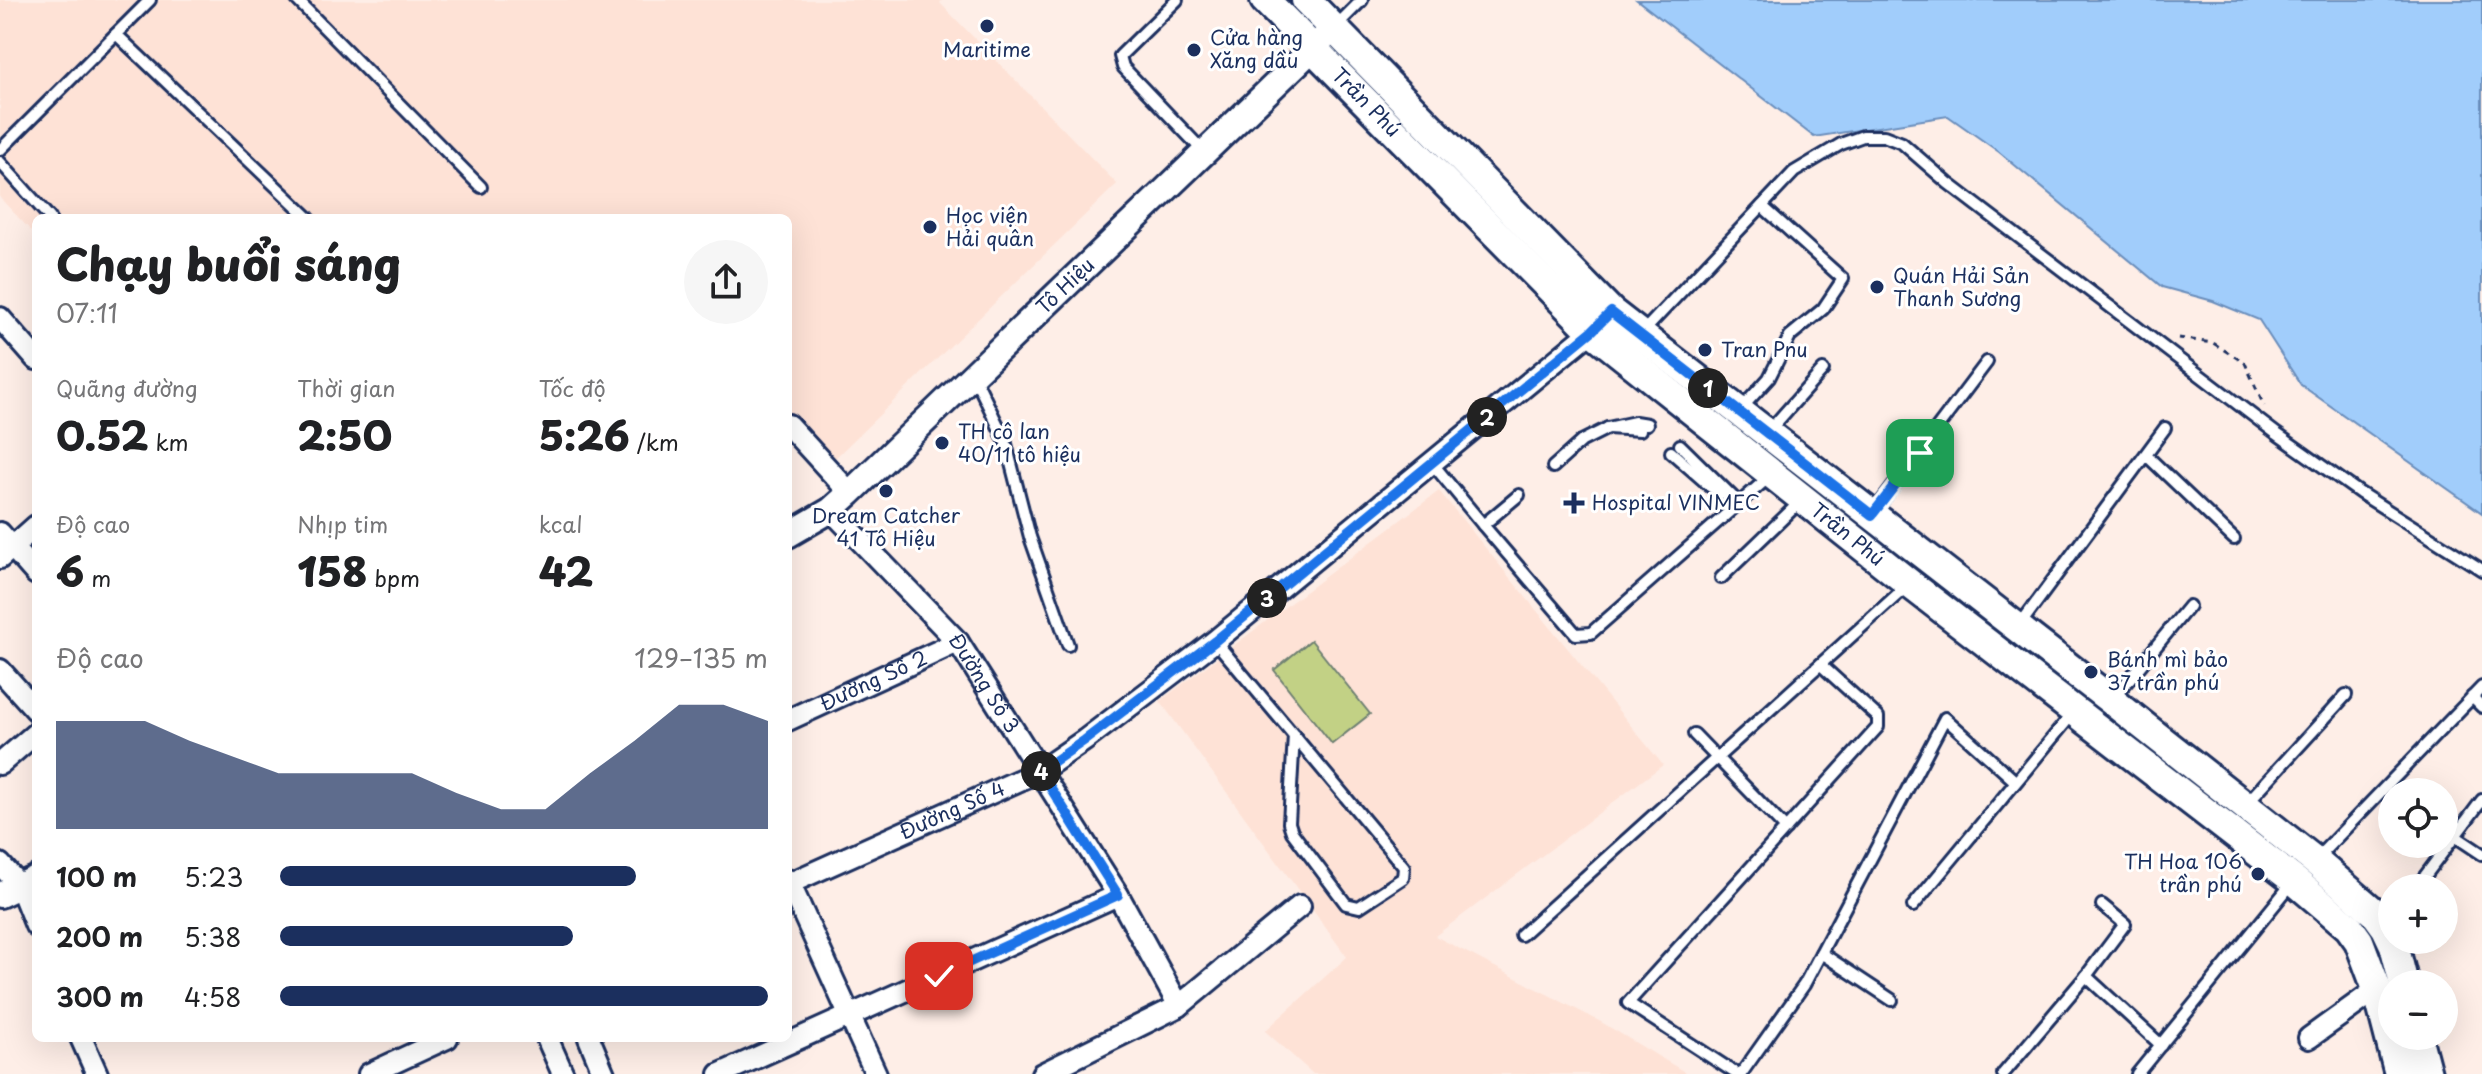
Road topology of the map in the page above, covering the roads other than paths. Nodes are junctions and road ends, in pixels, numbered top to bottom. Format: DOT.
graph roads {
  1 [pos="150,0"];
  2 [pos="297,0"];
  3 [pos="1177,0"];
  4 [pos="1265,0"];
  5 [pos="1306,0"];
  6 [pos="1362,0"];
  7 [pos="1334,28"];
  8 [pos="116,34"];
  9 [pos="1313,49"];
  10 [pos="0,150"];
  11 [pos="1204,152"];
  12 [pos="0,162"];
  13 [pos="481,187"];
  14 [pos="1762,206"];
  15 [pos="46,214"];
  16 [pos="305,214"];
  17 [pos="0,318"];
  18 [pos="1602,322"];
  19 [pos="1640,335"];
  20 [pos="32,354"];
  21 [pos="1987,362"];
  22 [pos="1823,370"];
  23 [pos="974,376"];
  24 [pos="1739,412"];
  25 [pos="1644,427"];
  26 [pos="2165,428"];
  27 [pos="792,429"];
  28 [pos="1767,434"];
  29 [pos="1675,449"];
  30 [pos="2146,455"];
  31 [pos="1432,463"];
  32 [pos="1553,467"];
  33 [pos="1771,475"];
  34 [pos="850,493"];
  35 [pos="1519,495"];
  36 [pos="1803,499"];
  37 [pos="1739,503"];
  38 [pos="831,510"];
  39 [pos="1872,515"];
  40 [pos="1483,525"];
  41 [pos="32,528"];
  42 [pos="792,533"];
  43 [pos="2234,539"];
  44 [pos="4,546"];
  45 [pos="32,570"];
  46 [pos="2482,570"];
  47 [pos="1721,578"];
  48 [pos="1910,584"];
  49 [pos="2189,606"];
  50 [pos="2018,628"];
  51 [pos="1215,641"];
  52 [pos="958,642"];
  53 [pos="1068,645"];
  54 [pos="1821,665"];
  55 [pos="0,670"];
  56 [pos="2482,687"];
  57 [pos="2346,695"];
  58 [pos="2472,697"];
  59 [pos="2112,701"];
  60 [pos="32,706"];
  61 [pos="2482,707"];
  62 [pos="2075,710"];
  63 [pos="792,718"];
  64 [pos="1694,734"];
  65 [pos="1294,735"];
  66 [pos="32,736"];
  67 [pos="1718,759"];
  68 [pos="0,764"];
  69 [pos="1040,771"];
  70 [pos="2015,781"];
  71 [pos="2482,800"];
  72 [pos="2245,806"];
  73 [pos="1786,829"];
  74 [pos="2458,832"];
  75 [pos="2458,838"];
  76 [pos="2482,854"];
  77 [pos="2315,861"];
  78 [pos="0,864"];
  79 [pos="792,881"];
  80 [pos="2295,881"];
  81 [pos="19,886"];
  82 [pos="792,889"];
  83 [pos="1118,895"];
  84 [pos="2102,905"];
  85 [pos="1300,906"];
  86 [pos="1913,906"];
  87 [pos="2378,915"];
  88 [pos="32,917"];
  89 [pos="1521,935"];
  90 [pos="1821,953"];
  91 [pos="2378,971"];
  92 [pos="2086,976"];
  93 [pos="2378,995"];
  94 [pos="1892,1000"];
  95 [pos="1179,1006"];
  96 [pos="850,1016"];
  97 [pos="2309,1038"];
  98 [pos="86,1042"];
  99 [pos="438,1042"];
  100 [pos="549,1042"];
  101 [pos="591,1042"];
  102 [pos="792,1042"];
  103 [pos="792,1042"];
  104 [pos="2161,1045"];
  105 [pos="2397,1050"];
  106 [pos="2421,1050"];
  107 [pos="2139,1073"];
  108 [pos="97,1074"];
  109 [pos="369,1074"];
  110 [pos="563,1074"];
  111 [pos="604,1074"];
  112 [pos="720,1074"];
  113 [pos="876,1074"];
  114 [pos="1042,1074"];
  115 [pos="1739,1074"];
  116 [pos="2003,1074"];
  117 [pos="2399,1074"];
  118 [pos="2427,1074"];
  1 -- 8 [label="lane"];
  2 -- 13 [label="lane"];
  3 -- 11 [label="lane"];
  4 -- 9 [label="main road, Trần Phú"];
  5 -- 7 [label="main road, Trần Phú"];
  6 -- 7 [label="lane"];
  7 -- 9 [label="street, Tô Hiệu"];
  7 -- 18 [label="main road, Trần Phú"];
  8 -- 10 [label="lane"];
  8 -- 16 [label="lane"];
  9 -- 11 [label="street, Tô Hiệu"];
  9 -- 18 [label="main road, Trần Phú"];
  11 -- 23 [label="street, Tô Hiệu"];
  12 -- 15 [label="lane"];
  14 -- 19 [label="lane"];
  14 -- 24 [label="lane"];
  14 -- 46 [label="lane"];
  17 -- 20 [label="street"];
  18 -- 19 [label="main road, Trần Phú"];
  18 -- 31 [label="street, Đường Số 4"];
  18 -- 33 [label="main road, Trần Phú"];
  19 -- 24 [label="main road, Trần Phú"];
  21 -- 39 [label="lane"];
  22 -- 28 [label="lane"];
  23 -- 34 [label="street, Tô Hiệu"];
  23 -- 53 [label="lane"];
  24 -- 28 [label="main road, Trần Phú"];
  25 -- 32 [label="lane"];
  26 -- 30 [label="lane"];
  27 -- 34 [label="street"];
  28 -- 39 [label="main road, Trần Phú"];
  29 -- 37 [label="lane"];
  30 -- 43 [label="lane"];
  30 -- 50 [label="lane"];
  31 -- 40 [label="lane"];
  31 -- 51 [label="street, Đường Số 4"];
  33 -- 36 [label="main road, Trần Phú"];
  33 -- 37 [label="lane"];
  34 -- 38 [label="street, Tô Hiệu"];
  35 -- 40 [label="lane"];
  36 -- 47 [label="lane"];
  36 -- 48 [label="main road, Trần Phú"];
  37 -- 40 [label="lane"];
  38 -- 42 [label="street, Tô Hiệu"];
  38 -- 52 [label="street, Đường Số 3"];
  39 -- 50 [label="main road, Trần Phú"];
  41 -- 44 [label="street"];
  44 -- 45 [label="street"];
  48 -- 54 [label="lane"];
  48 -- 62 [label="main road, Trần Phú"];
  49 -- 59 [label="lane"];
  50 -- 59 [label="main road, Trần Phú"];
  51 -- 65 [label="lane"];
  51 -- 69 [label="street, Đường Số 4"];
  52 -- 63 [label="street, Đường Số 2"];
  52 -- 69 [label="street, Đường Số 3"];
  54 -- 67 [label="lane"];
  54 -- 73 [label="lane"];
  55 -- 60 [label="street"];
  56 -- 58 [label="lane"];
  57 -- 72 [label="lane"];
  58 -- 61 [label="lane"];
  58 -- 77 [label="lane"];
  59 -- 72 [label="main road, Trần Phú"];
  62 -- 70 [label="lane"];
  62 -- 80 [label="main road, Trần Phú"];
  64 -- 67 [label="lane"];
  65 -- 65 [label="lane"];
  66 -- 68 [label="street"];
  67 -- 73 [label="lane"];
  67 -- 89 [label="lane"];
  69 -- 79 [label="street, Đường Số 4"];
  69 -- 83 [label="street, Đường Số 3"];
  70 -- 86 [label="lane"];
  70 -- 90 [label="lane"];
  71 -- 74 [label="lane"];
  72 -- 77 [label="main road, Trần Phú"];
  73 -- 115 [label="lane"];
  75 -- 76 [label="lane"];
  77 -- 87 [label="main road, Trần Phú"];
  78 -- 81 [label="street"];
  80 -- 91 [label="main road, Trần Phú"];
  80 -- 104 [label="lane"];
  81 -- 88 [label="street"];
  82 -- 96 [label="street"];
  83 -- 95 [label="street, Đường Số 3"];
  83 -- 96 [label="street"];
  84 -- 92 [label="lane"];
  85 -- 95 [label="street"];
  90 -- 94 [label="lane"];
  90 -- 115 [label="lane"];
  92 -- 104 [label="lane"];
  92 -- 116 [label="lane"];
  93 -- 97 [label="street"];
  95 -- 114 [label="street"];
  96 -- 103 [label="street"];
  96 -- 113 [label="street"];
  98 -- 108 [label="street"];
  99 -- 109 [label="street"];
  100 -- 110 [label="street"];
  101 -- 111 [label="street"];
  102 -- 112 [label="street"];
  104 -- 107 [label="lane"];
  105 -- 117 [label="main road, Trần Phú"];
  106 -- 118 [label="main road"];
}
